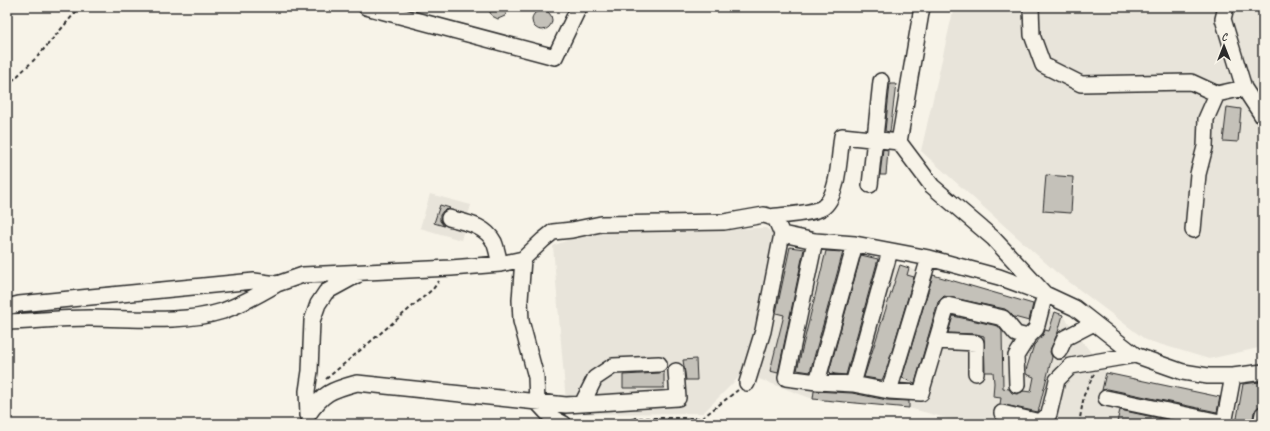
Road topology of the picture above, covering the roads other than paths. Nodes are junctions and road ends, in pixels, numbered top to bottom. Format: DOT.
graph roads {
  1 [pos="366,7"];
  2 [pos="578,7"];
  3 [pos="922,7"];
  4 [pos="1031,7"];
  5 [pos="1226,7"];
  6 [pos="881,81"];
  7 [pos="1244,88"];
  8 [pos="1217,94"];
  9 [pos="1263,117"];
  10 [pos="875,139"];
  11 [pos="899,142"];
  12 [pos="870,185"];
  13 [pos="770,217"];
  14 [pos="449,218"];
  15 [pos="1193,230"];
  16 [pos="782,234"];
  17 [pos="815,241"];
  18 [pos="855,244"];
  19 [pos="890,251"];
  20 [pos="929,258"];
  21 [pos="523,259"];
  22 [pos="500,264"];
  23 [pos="361,273"];
  24 [pos="277,284"];
  25 [pos="1045,294"];
  26 [pos="7,307"];
  27 [pos="7,322"];
  28 [pos="1094,323"];
  29 [pos="1028,337"];
  30 [pos="936,342"];
  31 [pos="1059,351"];
  32 [pos="1135,355"];
  33 [pos="659,364"];
  34 [pos="676,371"];
  35 [pos="1263,372"];
  36 [pos="976,373"];
  37 [pos="1233,376"];
  38 [pos="817,382"];
  39 [pos="747,383"];
  40 [pos="853,384"];
  41 [pos="1017,385"];
  42 [pos="889,391"];
  43 [pos="1106,398"];
  44 [pos="537,402"];
  45 [pos="582,404"];
  46 [pos="1002,413"];
  47 [pos="1263,414"];
  48 [pos="1225,423"];
  49 [pos="564,424"];
  50 [pos="1261,424"];
  1 -- 2 [label="lane"];
  3 -- 11 [label="lane"];
  4 -- 8 [label="lane"];
  5 -- 7 [label="lane"];
  6 -- 10 [label="lane"];
  7 -- 8 [label="lane"];
  7 -- 9 [label="lane"];
  8 -- 15 [label="lane"];
  10 -- 11 [label="lane"];
  10 -- 12 [label="lane"];
  10 -- 13 [label="lane"];
  11 -- 25 [label="lane"];
  13 -- 16 [label="lane"];
  13 -- 21 [label="lane"];
  14 -- 22 [label="lane"];
  16 -- 17 [label="lane"];
  16 -- 39 [label="lane"];
  17 -- 18 [label="lane"];
  17 -- 38 [label="lane"];
  18 -- 19 [label="lane"];
  18 -- 38 [label="lane"];
  19 -- 20 [label="lane"];
  19 -- 40 [label="lane"];
  20 -- 25 [label="lane"];
  20 -- 42 [label="lane"];
  21 -- 22 [label="lane"];
  21 -- 44 [label="lane"];
  22 -- 23 [label="lane"];
  23 -- 24 [label="lane"];
  23 -- 44 [label="lane"];
  24 -- 26 [label="lane"];
  24 -- 27 [label="lane"];
  25 -- 28 [label="lane"];
  25 -- 29 [label="lane"];
  28 -- 31 [label="lane"];
  28 -- 32 [label="lane"];
  29 -- 30 [label="lane"];
  29 -- 41 [label="lane"];
  30 -- 36 [label="lane"];
  30 -- 42 [label="lane"];
  32 -- 37 [label="lane"];
  32 -- 46 [label="lane"];
  33 -- 45 [label="lane"];
  34 -- 45 [label="lane"];
  35 -- 37 [label="lane"];
  37 -- 48 [label="lane"];
  38 -- 40 [label="lane"];
  40 -- 42 [label="lane"];
  43 -- 48 [label="lane"];
  44 -- 45 [label="lane"];
  44 -- 49 [label="lane"];
  47 -- 50 [label="lane"];
}
